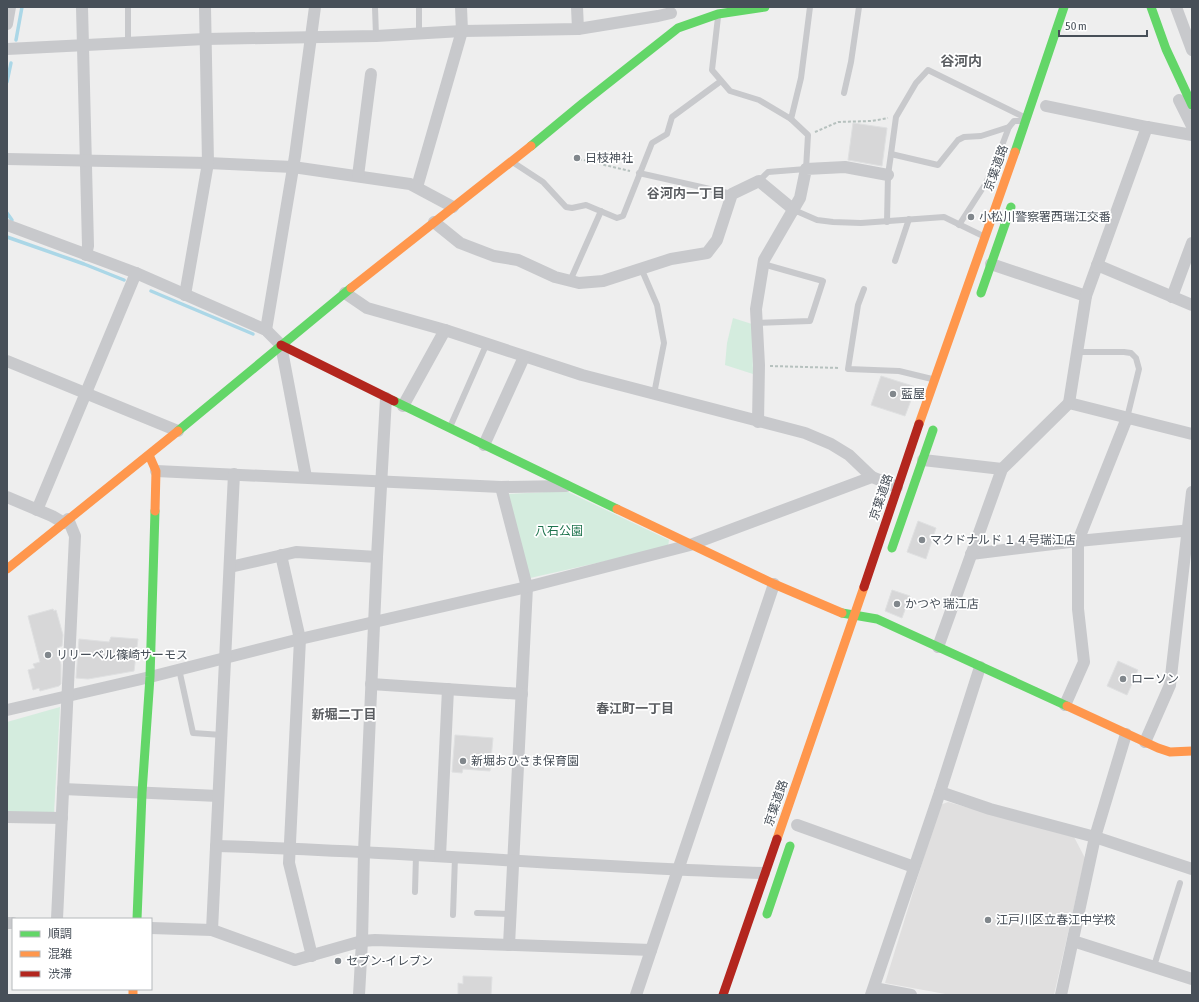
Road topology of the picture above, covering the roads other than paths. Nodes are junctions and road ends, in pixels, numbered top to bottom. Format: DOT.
graph roads {
  1 [pos="10,7"];
  2 [pos="82,7"];
  3 [pos="128,7"];
  4 [pos="205,7"];
  5 [pos="315,7"];
  6 [pos="374,7"];
  7 [pos="419,7"];
  8 [pos="461,7"];
  9 [pos="577,7"];
  10 [pos="765,7"];
  11 [pos="810,7"];
  12 [pos="859,7"];
  13 [pos="1064,7"];
  14 [pos="1142,7"];
  15 [pos="1151,7"];
  16 [pos="1176,7"];
  17 [pos="671,10"];
  18 [pos="718,14"];
  19 [pos="7,24"];
  20 [pos="678,28"];
  21 [pos="578,29"];
  22 [pos="462,31"];
  23 [pos="419,34"];
  24 [pos="376,36"];
  25 [pos="311,37"];
  26 [pos="205,39"];
  27 [pos="128,43"];
  28 [pos="1191,45"];
  29 [pos="83,46"];
  30 [pos="7,49"];
  31 [pos="371,74"];
  32 [pos="721,81"];
  33 [pos="844,93"];
  34 [pos="1192,105"];
  35 [pos="1046,106"];
  36 [pos="791,119"];
  37 [pos="1026,120"];
  38 [pos="1009,126"];
  39 [pos="1192,126"];
  40 [pos="1147,127"];
  41 [pos="1192,135"];
  42 [pos="891,154"];
  43 [pos="7,159"];
  44 [pos="86,161"];
  45 [pos="512,162"];
  46 [pos="208,163"];
  47 [pos="293,167"];
  48 [pos="806,168"];
  49 [pos="639,173"];
  50 [pos="888,174"];
  51 [pos="358,176"];
  52 [pos="759,181"];
  53 [pos="417,187"];
  54 [pos="732,194"];
  55 [pos="1014,196"];
  56 [pos="453,207"];
  57 [pos="794,210"];
  58 [pos="601,211"];
  59 [pos="909,219"];
  60 [pos="434,222"];
  61 [pos="888,222"];
  62 [pos="7,225"];
  63 [pos="959,225"];
  64 [pos="984,237"];
  65 [pos="1192,243"];
  66 [pos="86,255"];
  67 [pos="895,261"];
  68 [pos="763,264"];
  69 [pos="991,264"];
  70 [pos="1097,265"];
  71 [pos="641,268"];
  72 [pos="136,273"];
  73 [pos="570,281"];
  74 [pos="864,289"];
  75 [pos="345,293"];
  76 [pos="185,295"];
  77 [pos="1086,296"];
  78 [pos="1172,297"];
  79 [pos="978,302"];
  80 [pos="1192,305"];
  81 [pos="756,323"];
  82 [pos="266,330"];
  83 [pos="445,330"];
  84 [pos="486,343"];
  85 [pos="281,345"];
  86 [pos="1077,352"];
  87 [pos="524,357"];
  88 [pos="7,361"];
  89 [pos="936,380"];
  90 [pos="86,393"];
  91 [pos="654,394"];
  92 [pos="386,398"];
  93 [pos="1069,403"];
  94 [pos="403,406"];
  95 [pos="1128,418"];
  96 [pos="758,422"];
  97 [pos="936,422"];
  98 [pos="449,428"];
  99 [pos="178,431"];
  100 [pos="1192,434"];
  101 [pos="484,445"];
  102 [pos="149,455"];
  103 [pos="923,460"];
  104 [pos="1002,469"];
  105 [pos="156,471"];
  106 [pos="234,474"];
  107 [pos="306,477"];
  108 [pos="872,477"];
  109 [pos="382,481"];
  110 [pos="569,486"];
  111 [pos="501,487"];
  112 [pos="897,487"];
  113 [pos="1192,492"];
  114 [pos="7,498"];
  115 [pos="37,510"];
  116 [pos="66,521"];
  117 [pos="1189,530"];
  118 [pos="1078,541"];
  119 [pos="690,545"];
  120 [pos="971,554"];
  121 [pos="281,555"];
  122 [pos="377,557"];
  123 [pos="889,557"];
  124 [pos="230,567"];
  125 [pos="7,569"];
  126 [pos="774,584"];
  127 [pos="527,587"];
  128 [pos="854,616"];
  129 [pos="374,622"];
  130 [pos="300,639"];
  131 [pos="938,647"];
  132 [pos="226,658"];
  133 [pos="980,667"];
  134 [pos="179,669"];
  135 [pos="150,676"];
  136 [pos="371,684"];
  137 [pos="448,689"];
  138 [pos="522,694"];
  139 [pos="67,695"];
  140 [pos="1065,705"];
  141 [pos="7,710"];
  142 [pos="1126,734"];
  143 [pos="222,735"];
  144 [pos="1145,742"];
  145 [pos="1192,751"];
  146 [pos="63,789"];
  147 [pos="940,792"];
  148 [pos="142,793"];
  149 [pos="218,796"];
  150 [pos="7,817"];
  151 [pos="62,818"];
  152 [pos="796,829"];
  153 [pos="1095,837"];
  154 [pos="216,846"];
  155 [pos="290,848"];
  156 [pos="364,852"];
  157 [pos="416,855"];
  158 [pos="440,856"];
  159 [pos="455,857"];
  160 [pos="513,860"];
  161 [pos="914,867"];
  162 [pos="1192,869"];
  163 [pos="678,870"];
  164 [pos="764,873"];
  165 [pos="1180,883"];
  166 [pos="415,892"];
  167 [pos="477,913"];
  168 [pos="510,914"];
  169 [pos="453,915"];
  170 [pos="57,918"];
  171 [pos="137,918"];
  172 [pos="764,921"];
  173 [pos="152,928"];
  174 [pos="212,930"];
  175 [pos="362,941"];
  176 [pos="1073,941"];
  177 [pos="509,944"];
  178 [pos="651,950"];
  179 [pos="312,956"];
  180 [pos="1154,966"];
  181 [pos="1192,978"];
  182 [pos="872,992"];
  183 [pos="359,995"];
  184 [pos="636,995"];
  185 [pos="723,995"];
  186 [pos="910,995"];
  187 [pos="1061,995"];
  1 -- 19 [label="street"];
  2 -- 29 [label="street"];
  3 -- 27 [label="lane"];
  4 -- 26 [label="street"];
  5 -- 25 [label="street"];
  6 -- 24 [label="lane"];
  7 -- 23 [label="lane"];
  8 -- 22 [label="street"];
  9 -- 21 [label="street"];
  10 -- 18 [label="main road"];
  11 -- 36 [label="lane"];
  12 -- 33 [label="lane"];
  13 -- 37 [label="main road, 京葉道路"];
  14 -- 39 [label="street"];
  15 -- 34 [label="main road"];
  16 -- 28 [label="street"];
  17 -- 20 [label="street"];
  17 -- 21 [label="street"];
  18 -- 20 [label="main road"];
  18 -- 32 [label="lane"];
  20 -- 45 [label="main road"];
  21 -- 22 [label="street"];
  22 -- 23 [label="street"];
  22 -- 53 [label="street"];
  23 -- 24 [label="street"];
  24 -- 25 [label="street"];
  25 -- 26 [label="street"];
  25 -- 47 [label="street"];
  26 -- 27 [label="street"];
  26 -- 46 [label="street"];
  27 -- 29 [label="street"];
  29 -- 30 [label="street"];
  29 -- 44 [label="street"];
  31 -- 51 [label="street"];
  32 -- 36 [label="lane"];
  32 -- 49 [label="lane"];
  35 -- 40 [label="street"];
  36 -- 48 [label="lane"];
  37 -- 38 [label="lane"];
  37 -- 42 [label="lane"];
  37 -- 64 [label="main road, 京葉道路"];
  38 -- 42 [label="lane"];
  38 -- 63 [label="lane"];
  40 -- 41 [label="street"];
  40 -- 70 [label="street"];
  42 -- 50 [label="lane"];
  43 -- 44 [label="street"];
  44 -- 46 [label="street"];
  44 -- 66 [label="street"];
  45 -- 56 [label="main road"];
  45 -- 58 [label="lane"];
  46 -- 47 [label="street"];
  46 -- 76 [label="street"];
  47 -- 51 [label="street"];
  47 -- 82 [label="street"];
  48 -- 50 [label="street"];
  48 -- 52 [label="lane"];
  48 -- 57 [label="street"];
  49 -- 54 [label="lane"];
  49 -- 58 [label="lane"];
  50 -- 61 [label="lane"];
  51 -- 53 [label="street"];
  52 -- 54 [label="street"];
  52 -- 57 [label="street"];
  53 -- 56 [label="street"];
  54 -- 71 [label="street"];
  55 -- 69 [label="main road"];
  56 -- 60 [label="main road"];
  57 -- 61 [label="lane"];
  57 -- 68 [label="street"];
  58 -- 73 [label="lane"];
  59 -- 61 [label="lane"];
  59 -- 63 [label="lane"];
  59 -- 67 [label="lane"];
  60 -- 73 [label="street"];
  60 -- 75 [label="main road"];
  62 -- 66 [label="street"];
  63 -- 64 [label="lane"];
  64 -- 89 [label="main road, 京葉道路"];
  65 -- 78 [label="street"];
  66 -- 72 [label="street"];
  68 -- 81 [label="street"];
  68 -- 81 [label="lane"];
  69 -- 77 [label="street"];
  69 -- 79 [label="main road"];
  70 -- 77 [label="street"];
  70 -- 78 [label="street"];
  71 -- 73 [label="street"];
  71 -- 91 [label="lane"];
  72 -- 76 [label="street"];
  72 -- 90 [label="street"];
  74 -- 89 [label="lane"];
  75 -- 83 [label="street"];
  75 -- 85 [label="main road"];
  76 -- 82 [label="street"];
  77 -- 86 [label="street"];
  78 -- 80 [label="street"];
  81 -- 96 [label="street"];
  82 -- 85 [label="street"];
  83 -- 84 [label="street"];
  83 -- 94 [label="street"];
  84 -- 87 [label="street"];
  84 -- 98 [label="lane"];
  85 -- 92 [label="main road"];
  85 -- 99 [label="main road"];
  85 -- 107 [label="street"];
  86 -- 93 [label="street"];
  86 -- 95 [label="lane"];
  87 -- 91 [label="street"];
  87 -- 101 [label="street"];
  88 -- 90 [label="street"];
  89 -- 112 [label="main road, 京葉道路"];
  90 -- 99 [label="street"];
  90 -- 115 [label="street"];
  91 -- 96 [label="street"];
  92 -- 94 [label="main road"];
  92 -- 109 [label="street"];
  93 -- 95 [label="street"];
  93 -- 104 [label="street"];
  94 -- 98 [label="main road"];
  95 -- 100 [label="street"];
  95 -- 118 [label="street"];
  96 -- 108 [label="street"];
  97 -- 103 [label="main road"];
  98 -- 101 [label="main road"];
  99 -- 102 [label="main road"];
  101 -- 110 [label="main road"];
  102 -- 105 [label="main road"];
  102 -- 116 [label="main road"];
  103 -- 104 [label="street"];
  103 -- 123 [label="main road"];
  104 -- 120 [label="street"];
  105 -- 106 [label="street"];
  105 -- 135 [label="main road"];
  106 -- 107 [label="street"];
  106 -- 124 [label="street"];
  107 -- 109 [label="street"];
  108 -- 112 [label="street"];
  108 -- 119 [label="street"];
  109 -- 111 [label="street"];
  109 -- 122 [label="street"];
  110 -- 111 [label="street"];
  110 -- 119 [label="main road"];
  111 -- 127 [label="street"];
  112 -- 128 [label="main road, 京葉道路"];
  113 -- 117 [label="street"];
  114 -- 115 [label="street"];
  115 -- 116 [label="street"];
  116 -- 125 [label="main road"];
  116 -- 139 [label="street"];
  117 -- 118 [label="street"];
  117 -- 144 [label="street"];
  118 -- 120 [label="street"];
  118 -- 140 [label="street"];
  119 -- 126 [label="main road"];
  119 -- 127 [label="street"];
  120 -- 131 [label="street"];
  121 -- 122 [label="street"];
  121 -- 124 [label="street"];
  121 -- 130 [label="street"];
  122 -- 129 [label="street"];
  124 -- 132 [label="street"];
  126 -- 128 [label="main road"];
  126 -- 163 [label="street"];
  127 -- 129 [label="street"];
  127 -- 138 [label="street"];
  128 -- 131 [label="main road"];
  128 -- 164 [label="main road, 京葉道路"];
  129 -- 130 [label="street"];
  129 -- 136 [label="street"];
  130 -- 132 [label="street"];
  130 -- 155 [label="street"];
  131 -- 133 [label="main road"];
  132 -- 134 [label="street"];
  132 -- 143 [label="street"];
  133 -- 140 [label="main road"];
  133 -- 147 [label="street"];
  134 -- 135 [label="street"];
  134 -- 143 [label="lane"];
  135 -- 139 [label="street"];
  135 -- 148 [label="main road"];
  136 -- 137 [label="street"];
  136 -- 156 [label="street"];
  137 -- 138 [label="street"];
  137 -- 158 [label="street"];
  138 -- 160 [label="street"];
  139 -- 141 [label="street"];
  139 -- 146 [label="street"];
  140 -- 142 [label="main road"];
  142 -- 144 [label="main road"];
  142 -- 153 [label="street"];
  143 -- 149 [label="street"];
  144 -- 145 [label="main road"];
  146 -- 148 [label="street"];
  146 -- 151 [label="street"];
  147 -- 153 [label="street"];
  147 -- 161 [label="street"];
  148 -- 149 [label="street"];
  148 -- 171 [label="main road"];
  149 -- 154 [label="street"];
  150 -- 151 [label="street"];
  151 -- 170 [label="street"];
  152 -- 161 [label="street"];
  152 -- 172 [label="main road"];
  153 -- 162 [label="street"];
  153 -- 176 [label="street"];
  154 -- 155 [label="street"];
  154 -- 174 [label="street"];
  155 -- 156 [label="street"];
  155 -- 179 [label="street"];
  156 -- 157 [label="street"];
  156 -- 175 [label="street"];
  157 -- 158 [label="street"];
  157 -- 166 [label="lane"];
  158 -- 159 [label="street"];
  159 -- 160 [label="street"];
  159 -- 169 [label="lane"];
  160 -- 163 [label="street"];
  160 -- 168 [label="street"];
  161 -- 182 [label="street"];
  163 -- 164 [label="street"];
  163 -- 178 [label="street"];
  164 -- 185 [label="main road, 京葉道路"];
  165 -- 180 [label="lane"];
  167 -- 168 [label="lane"];
  168 -- 177 [label="street"];
  173 -- 174 [label="street"];
  174 -- 179 [label="street"];
  175 -- 177 [label="street"];
  175 -- 179 [label="street"];
  175 -- 183 [label="street"];
  176 -- 180 [label="street"];
  176 -- 187 [label="street"];
  177 -- 178 [label="street"];
  178 -- 184 [label="street"];
  180 -- 181 [label="street"];
  182 -- 186 [label="street"];
}
